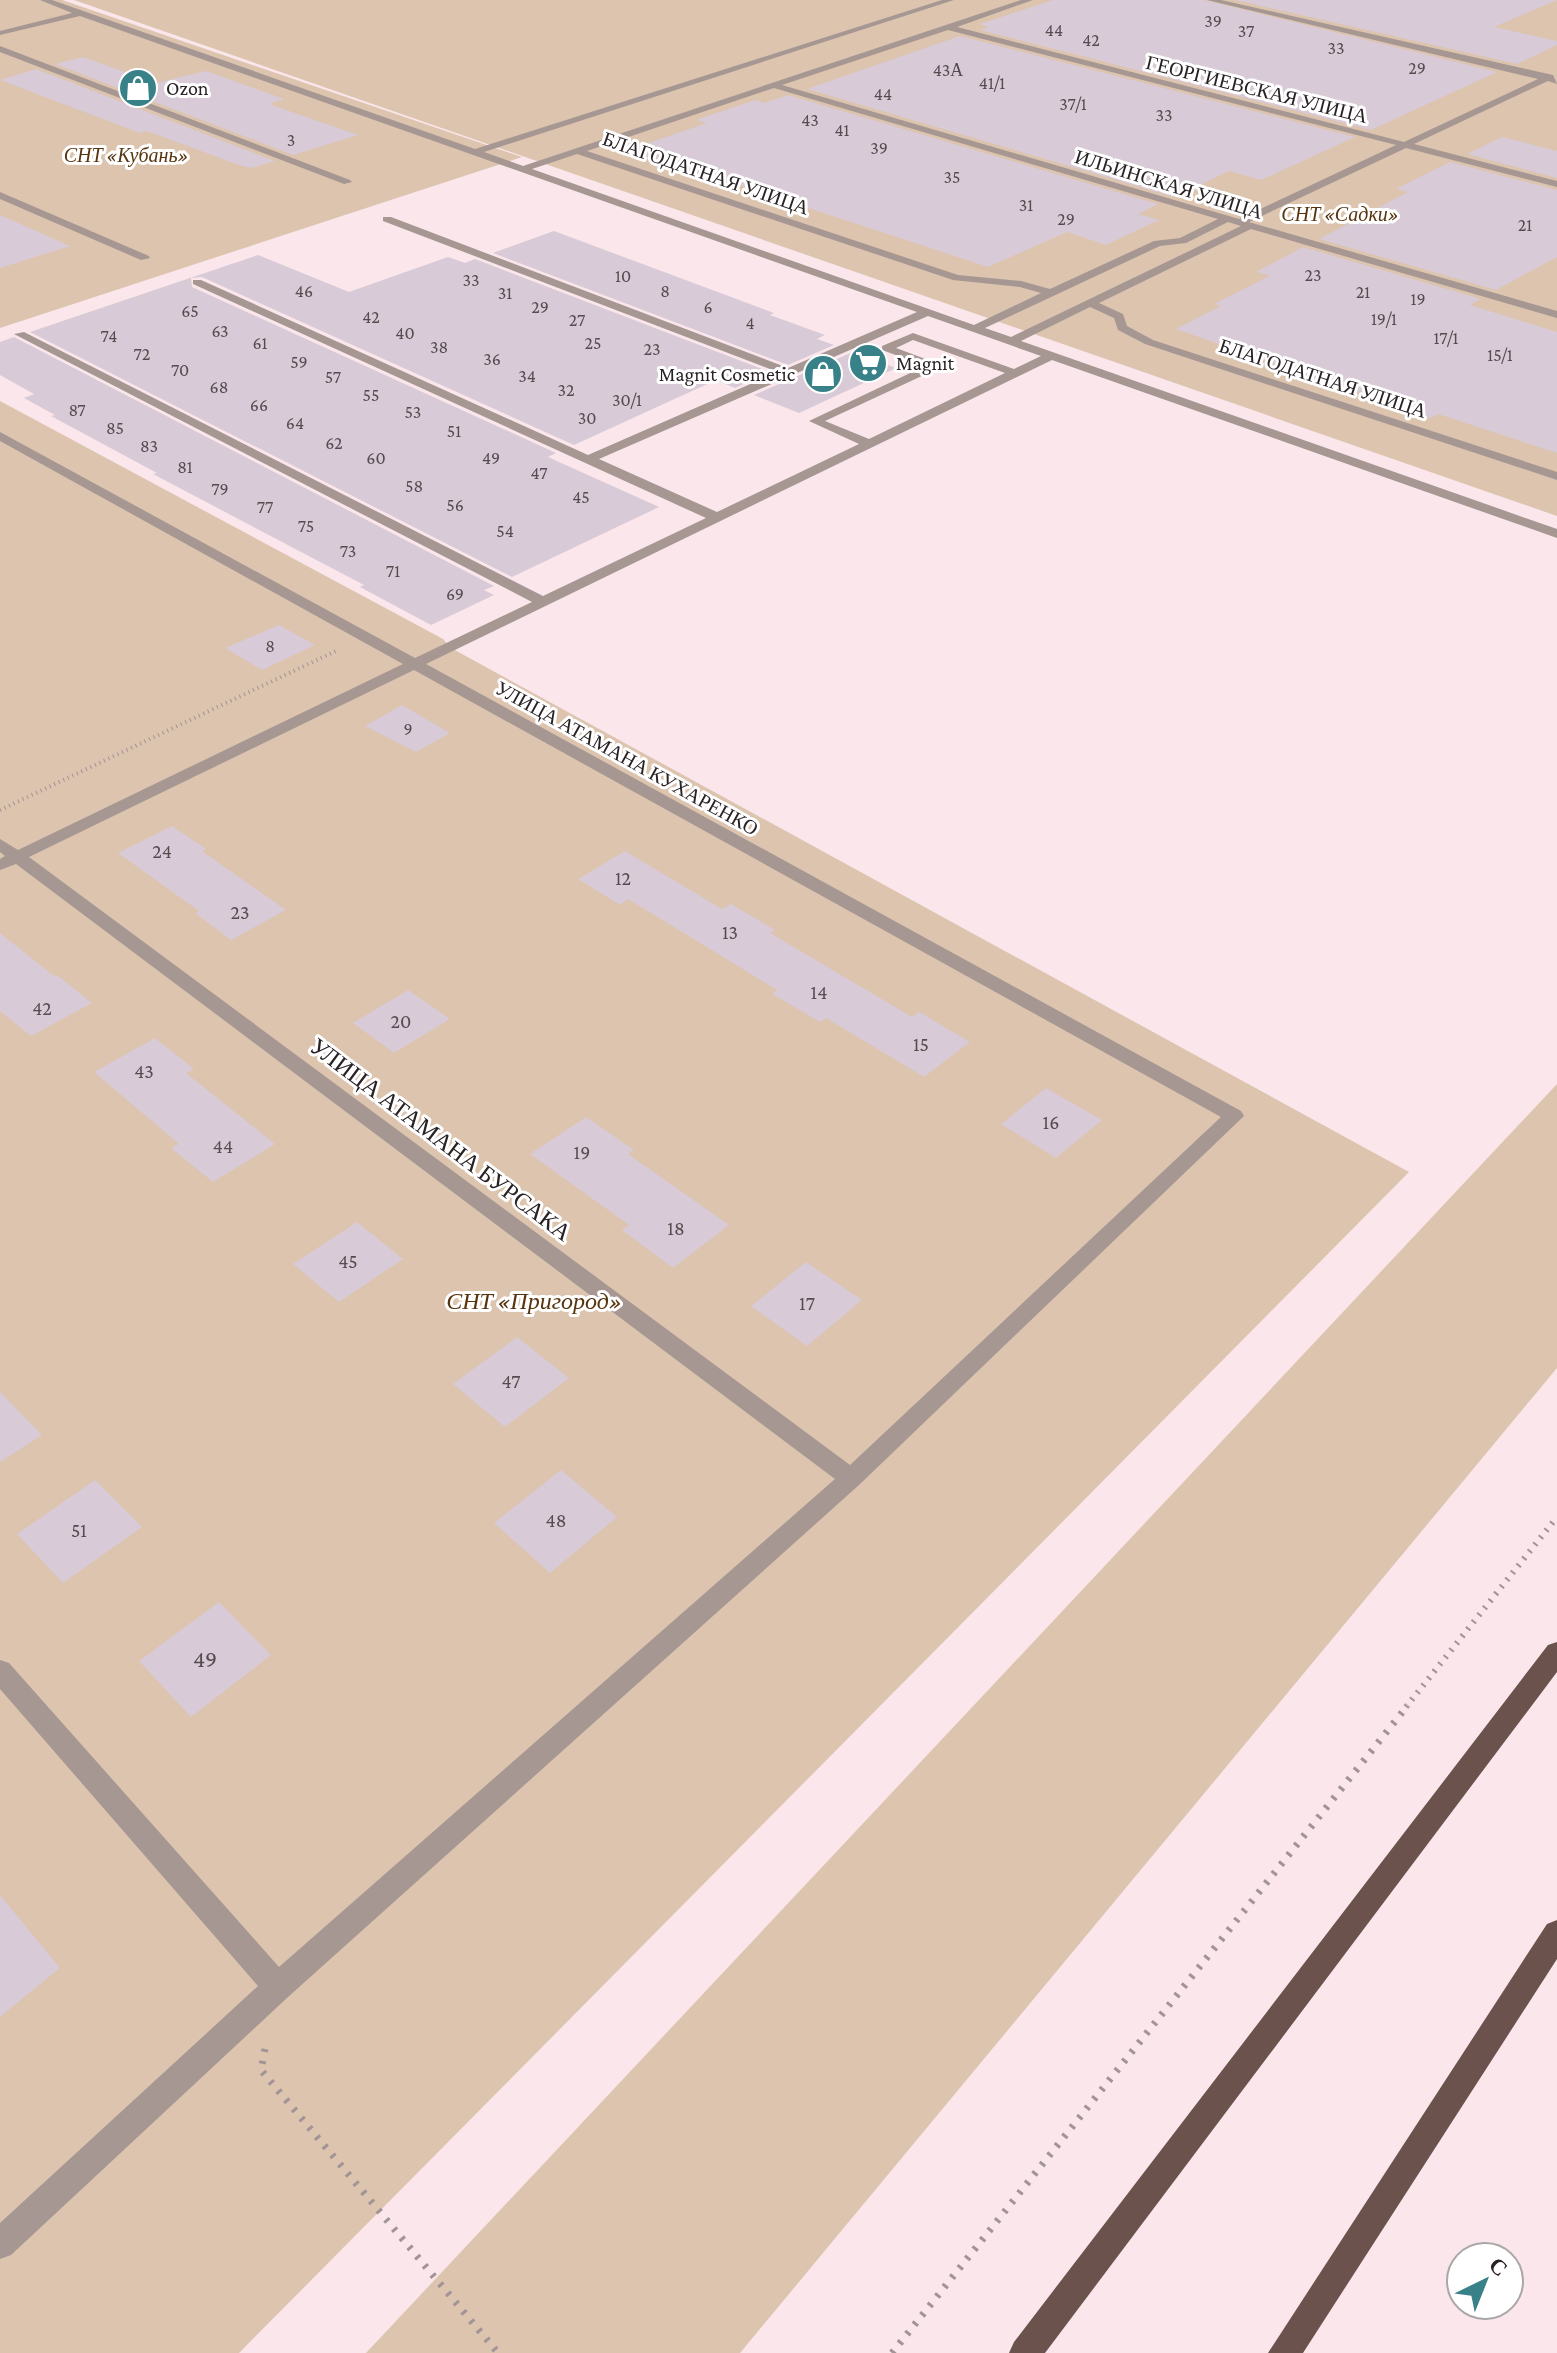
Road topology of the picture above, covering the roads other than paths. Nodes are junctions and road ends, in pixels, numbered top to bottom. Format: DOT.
graph roads {
  1 [pos="44,0"];
  2 [pos="950,0"];
  3 [pos="1029,0"];
  4 [pos="1211,0"];
  5 [pos="81,13"];
  6 [pos="948,27"];
  7 [pos="0,33"];
  8 [pos="0,49"];
  9 [pos="1554,77"];
  10 [pos="772,85"];
  11 [pos="1404,145"];
  12 [pos="578,151"];
  13 [pos="475,152"];
  14 [pos="523,169"];
  15 [pos="347,182"];
  16 [pos="1557,184"];
  17 [pos="0,195"];
  18 [pos="387,219"];
  19 [pos="1225,219"];
  20 [pos="1243,225"];
  21 [pos="145,258"];
  22 [pos="197,282"];
  23 [pos="1052,293"];
  24 [pos="1089,303"];
  25 [pos="927,312"];
  26 [pos="1557,315"];
  27 [pos="931,328"];
  28 [pos="974,329"];
  29 [pos="20,334"];
  30 [pos="1010,342"];
  31 [pos="1050,356"];
  32 [pos="788,372"];
  33 [pos="1015,373"];
  34 [pos="0,436"];
  35 [pos="870,444"];
  36 [pos="589,459"];
  37 [pos="1557,476"];
  38 [pos="718,518"];
  39 [pos="1557,534"];
  40 [pos="544,602"];
  41 [pos="416,665"];
  42 [pos="0,844"];
  43 [pos="9,860"];
  44 [pos="851,1478"];
  45 [pos="1557,1653"];
  46 [pos="0,1671"];
  47 [pos="1557,1934"];
  48 [pos="278,1987"];
  49 [pos="0,2244"];
  50 [pos="1025,2353"];
  51 [pos="1284,2353"];
  1 -- 5 [label="street"];
  2 -- 13 [label="street"];
  3 -- 6 [label="street"];
  4 -- 9 [label="street"];
  5 -- 7 [label="street"];
  5 -- 13 [label="street"];
  6 -- 10 [label="street"];
  6 -- 11 [label="street, ГЕОРГИЕВСКАЯ УЛИЦА"];
  8 -- 15 [label="street"];
  9 -- 11 [label="street"];
  10 -- 12 [label="street"];
  10 -- 19 [label="street, ИЛЬИНСКАЯ УЛИЦА"];
  11 -- 16 [label="street, ГЕОРГИЕВСКАЯ УЛИЦА"];
  11 -- 20 [label="street"];
  12 -- 14 [label="street"];
  12 -- 23 [label="street, БЛАГОДАТНАЯ УЛИЦА"];
  13 -- 14 [label="street"];
  14 -- 25 [label="street"];
  17 -- 21 [label="street"];
  18 -- 32 [label="street"];
  19 -- 20 [label="street, ИЛЬИНСКАЯ УЛИЦА"];
  19 -- 23 [label="street"];
  20 -- 24 [label="street"];
  20 -- 26 [label="street, ИЛЬИНСКАЯ УЛИЦА"];
  22 -- 36 [label="street"];
  23 -- 28 [label="street"];
  24 -- 30 [label="street"];
  24 -- 37 [label="street, БЛАГОДАТНАЯ УЛИЦА"];
  25 -- 27 [label="street"];
  25 -- 32 [label="street"];
  27 -- 28 [label="street"];
  27 -- 33 [label="street"];
  27 -- 35 [label="street"];
  28 -- 30 [label="street"];
  29 -- 40 [label="street"];
  30 -- 31 [label="street"];
  31 -- 33 [label="street"];
  31 -- 39 [label="street"];
  32 -- 36 [label="street"];
  33 -- 35 [label="street"];
  34 -- 41 [label="street, УЛИЦА АТАМАНА КУХАРЕНКО"];
  35 -- 38 [label="street"];
  36 -- 38 [label="street"];
  38 -- 40 [label="street"];
  40 -- 41 [label="street"];
  41 -- 43 [label="street"];
  41 -- 44 [label="street, УЛИЦА АТАМАНА КУХАРЕНКО"];
  42 -- 43 [label="street, УЛИЦА АТАМАНА БУРСАКА"];
  43 -- 44 [label="street, УЛИЦА АТАМАНА БУРСАКА"];
  44 -- 48 [label="street"];
  45 -- 50 [label="main road"];
  46 -- 48 [label="street"];
  47 -- 51 [label="main road"];
  48 -- 49 [label="street"];
}
